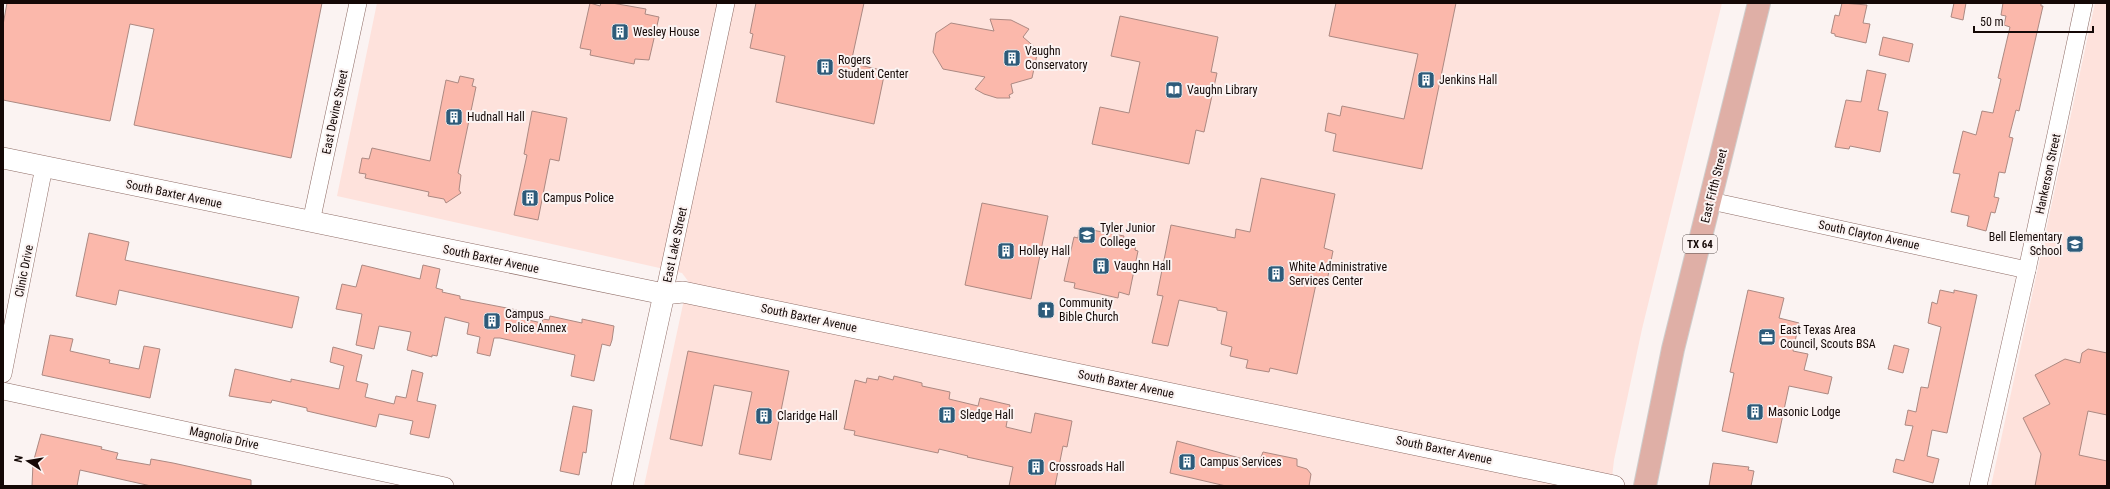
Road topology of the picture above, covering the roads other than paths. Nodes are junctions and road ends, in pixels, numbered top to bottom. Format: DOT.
graph roads {
  1 [pos="358,3"];
  2 [pos="726,3"];
  3 [pos="1759,3"];
  4 [pos="2084,3"];
  5 [pos="3,158"];
  6 [pos="44,167"];
  7 [pos="1711,201"];
  8 [pos="311,222"];
  9 [pos="2027,270"];
  10 [pos="664,294"];
  11 [pos="3,374"];
  12 [pos="3,391"];
  13 [pos="445,486"];
  14 [pos="622,486"];
  15 [pos="1614,486"];
  16 [pos="1645,486"];
  17 [pos="1978,486"];
  1 -- 8 [label="street, East Devine Street"];
  2 -- 10 [label="street, East Lake Street"];
  3 -- 7 [label="main road, East Fifth Street / TX 64"];
  4 -- 9 [label="street, Hankerson Street"];
  5 -- 6 [label="street, South Baxter Avenue"];
  6 -- 8 [label="street, South Baxter Avenue"];
  6 -- 11 [label="street, Clinic Drive"];
  7 -- 9 [label="street, South Clayton Avenue"];
  7 -- 16 [label="main road, East Fifth Street / TX 64"];
  8 -- 10 [label="street, South Baxter Avenue"];
  9 -- 17 [label="street, Hankerson Street"];
  10 -- 14 [label="street, East Lake Street"];
  10 -- 15 [label="street, South Baxter Avenue"];
  12 -- 13 [label="street, Magnolia Drive"];
}
